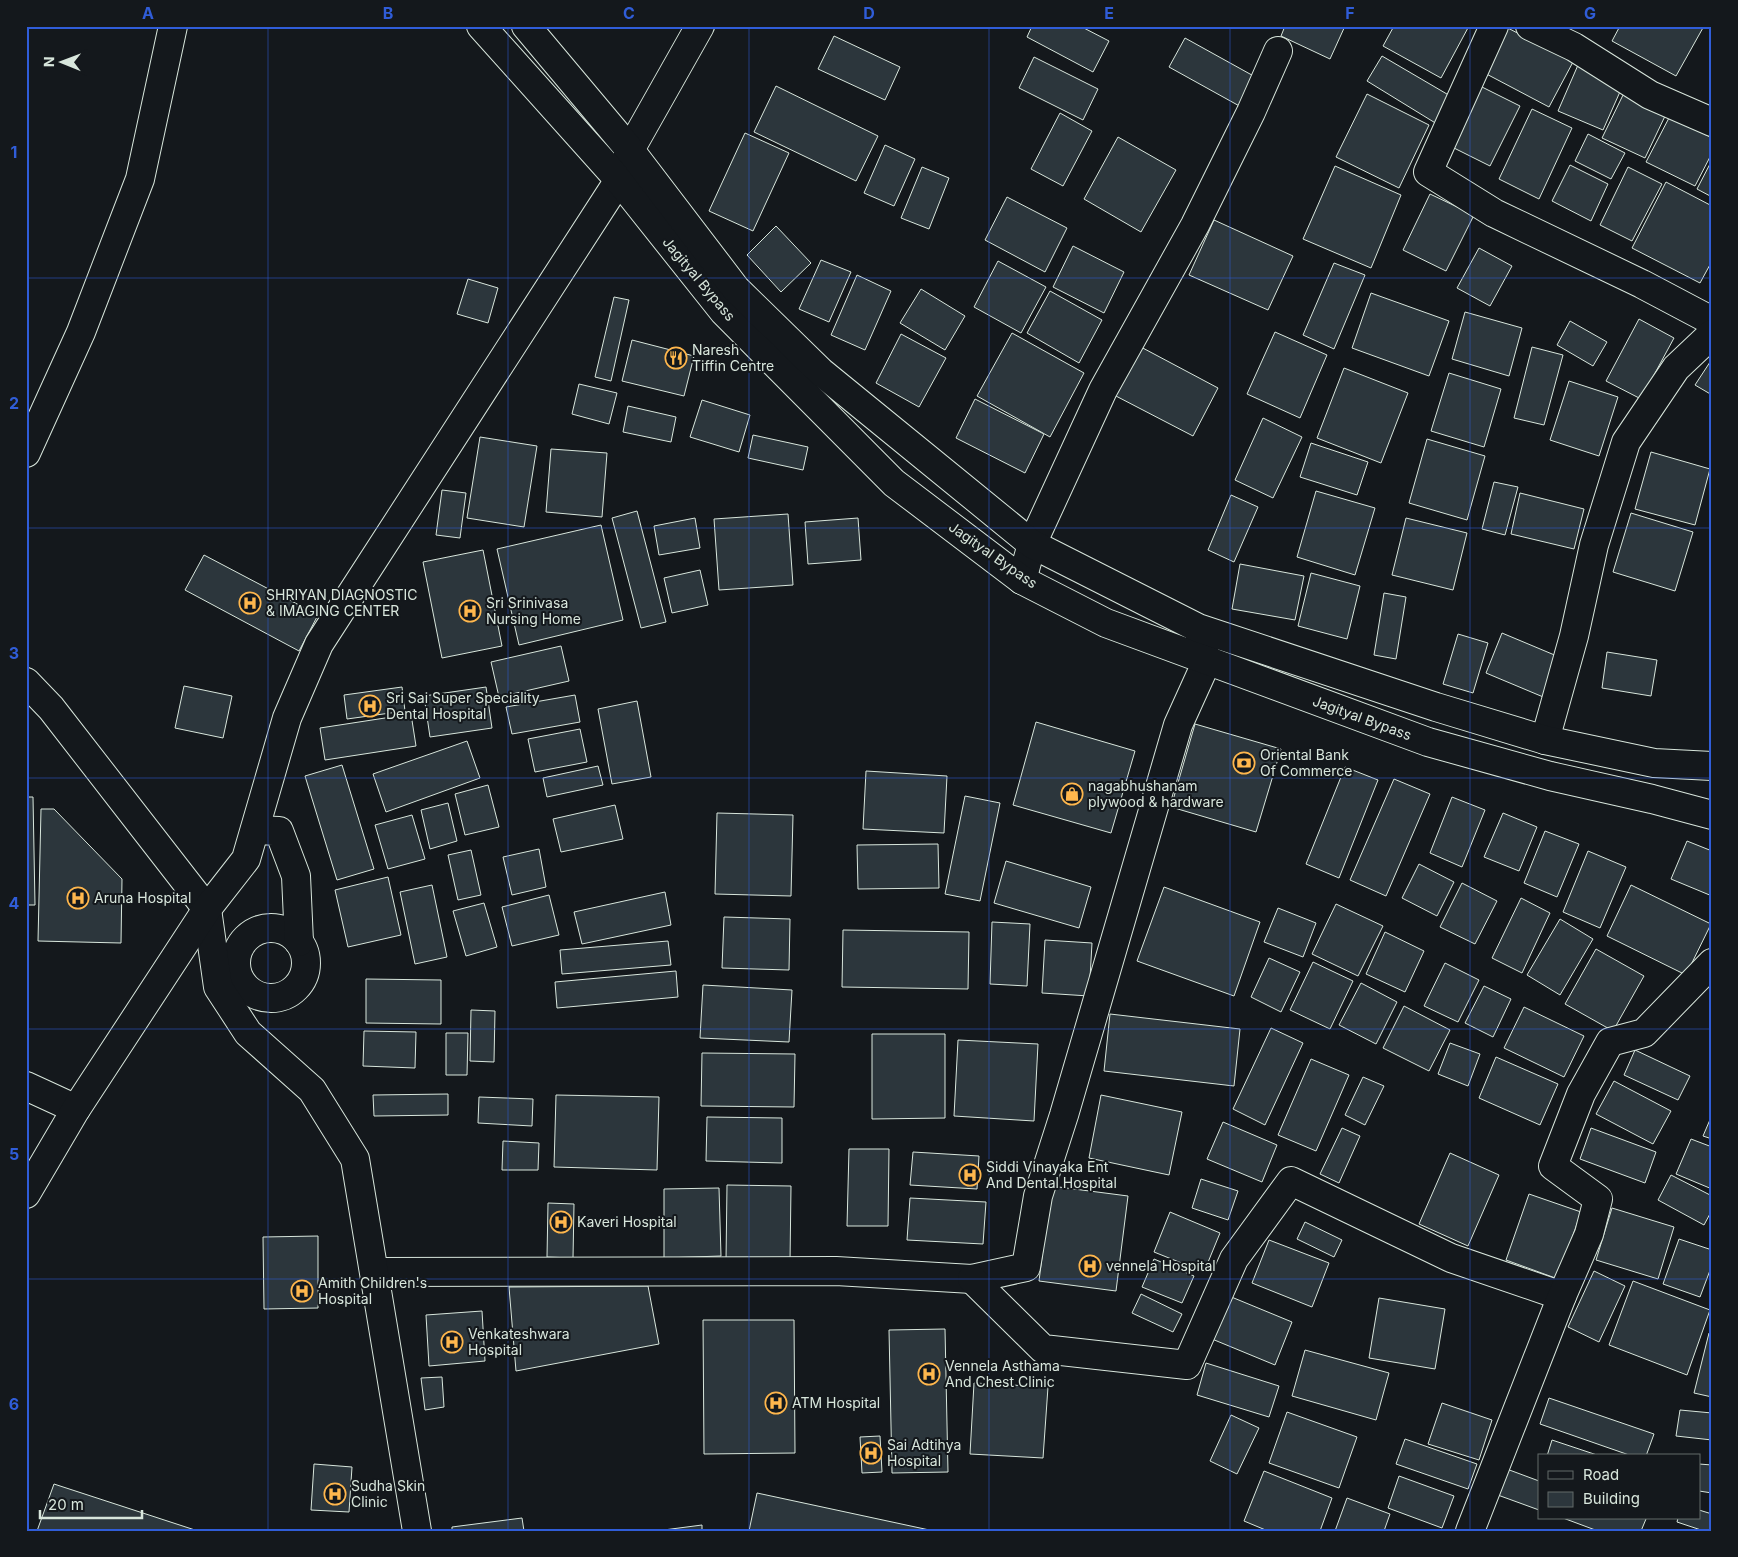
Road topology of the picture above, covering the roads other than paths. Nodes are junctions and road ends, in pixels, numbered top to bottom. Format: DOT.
graph roads {
  1 [pos="173,26"];
  2 [pos="481,26"];
  3 [pos="526,26"];
  4 [pos="700,26"];
  5 [pos="1494,26"];
  6 [pos="1530,26"];
  7 [pos="1278,51"];
  8 [pos="1712,122"];
  9 [pos="630,150"];
  10 [pos="619,180"];
  11 [pos="1712,321"];
  12 [pos="1712,334"];
  13 [pos="26,453"];
  14 [pos="1032,544"];
  15 [pos="1022,580"];
  16 [pos="1198,628"];
  17 [pos="1207,661"];
  18 [pos="26,682"];
  19 [pos="1545,740"];
  20 [pos="1712,766"];
  21 [pos="1712,815"];
  22 [pos="255,830"];
  23 [pos="207,909"];
  24 [pos="299,942"];
  25 [pos="1712,963"];
  26 [pos="227,976"];
  27 [pos="26,1086"];
  28 [pos="76,1109"];
  29 [pos="31,1180"];
  30 [pos="376,1272"];
  31 [pos="972,1278"];
  32 [pos="1562,1296"];
  33 [pos="417,1531"];
  34 [pos="1470,1531"];
  1 -- 13 [label="street"];
  2 -- 10 [label="street, Jagityal Bypass"];
  3 -- 9 [label="street, Jagityal Bypass"];
  4 -- 9 [label="street"];
  5 -- 11 [label="street"];
  6 -- 8 [label="street"];
  7 -- 14 [label="street"];
  9 -- 10 [label="street"];
  9 -- 14 [label="street, Jagityal Bypass"];
  10 -- 15 [label="street, Jagityal Bypass"];
  10 -- 22 [label="street"];
  12 -- 19 [label="street"];
  14 -- 15 [label="street"];
  14 -- 16 [label="street, Jagityal Bypass"];
  15 -- 17 [label="street, Jagityal Bypass"];
  16 -- 17 [label="street"];
  16 -- 19 [label="street, Jagityal Bypass"];
  17 -- 21 [label="street, Jagityal Bypass"];
  17 -- 31 [label="street"];
  18 -- 23 [label="street"];
  19 -- 20 [label="street, Jagityal Bypass"];
  22 -- 23 [label="street"];
  22 -- 24 [label="street"];
  23 -- 26 [label="street"];
  23 -- 28 [label="street"];
  24 -- 26 [label="street"];
  24 -- 26 [label="street"];
  25 -- 32 [label="street"];
  26 -- 30 [label="street"];
  27 -- 28 [label="street"];
  28 -- 29 [label="street"];
  30 -- 31 [label="street"];
  30 -- 33 [label="street"];
  31 -- 32 [label="street"];
  32 -- 34 [label="street"];
}
